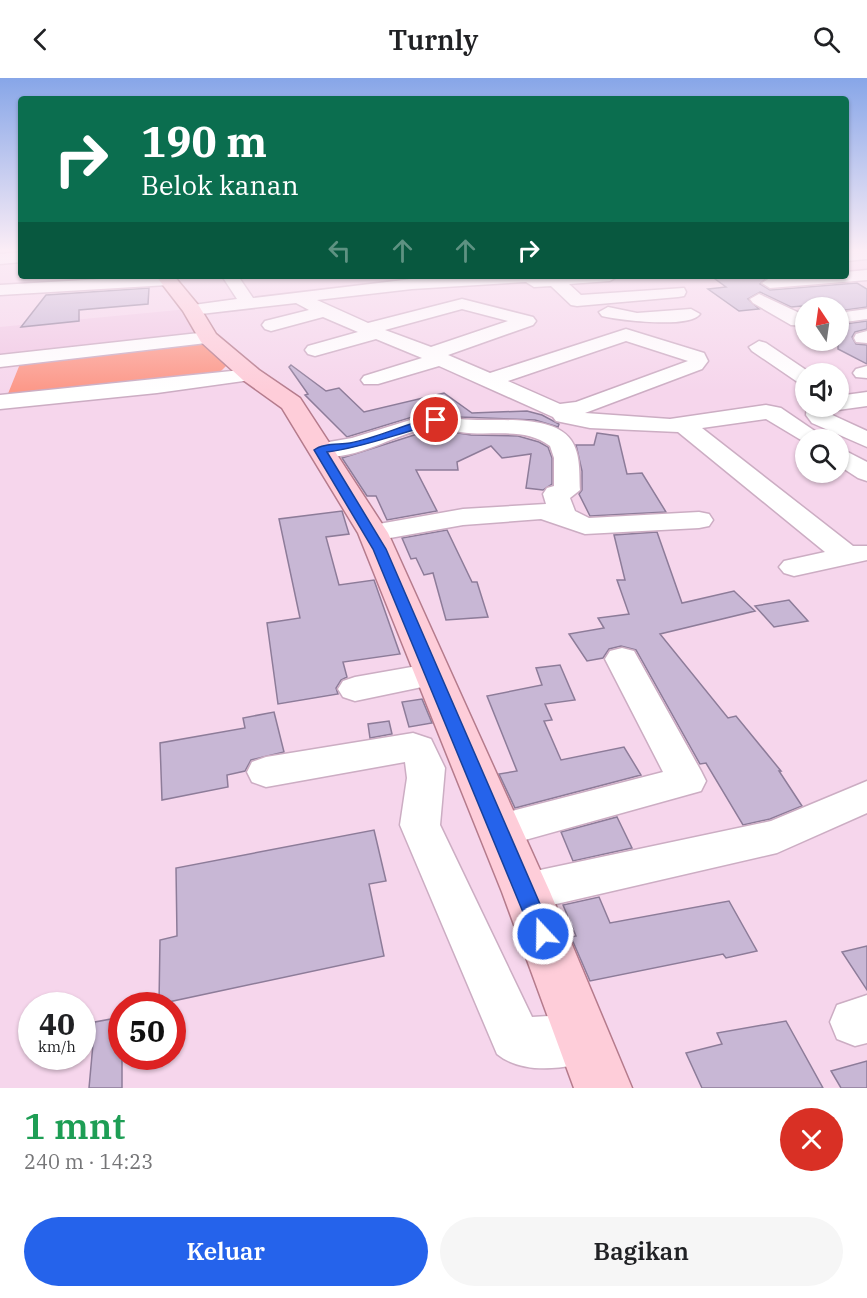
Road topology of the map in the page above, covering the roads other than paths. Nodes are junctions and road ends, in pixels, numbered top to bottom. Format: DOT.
graph roads {
  1 [pos="180,297"];
  2 [pos="244,297"];
  3 [pos="307,297"];
  4 [pos="573,297"];
  5 [pos="620,297"];
  6 [pos="300,298"];
  7 [pos="759,299"];
  8 [pos="577,301"];
  9 [pos="248,303"];
  10 [pos="324,311"];
  11 [pos="691,314"];
  12 [pos="867,314"];
  13 [pos="849,316"];
  14 [pos="795,320"];
  15 [pos="200,324"];
  16 [pos="271,325"];
  17 [pos="372,331"];
  18 [pos="759,346"];
  19 [pos="315,350"];
  20 [pos="435,356"];
  21 [pos="0,361"];
  22 [pos="795,372"];
  23 [pos="251,375"];
  24 [pos="371,380"];
  25 [pos="488,381"];
  26 [pos="867,399"];
  27 [pos="849,401"];
  28 [pos="0,402"];
  29 [pos="585,415"];
  30 [pos="819,417"];
  31 [pos="684,425"];
  32 [pos="798,429"];
  33 [pos="867,440"];
  34 [pos="320,450"];
  35 [pos="849,461"];
  36 [pos="867,473"];
  37 [pos="699,520"];
  38 [pos="580,529"];
  39 [pos="373,533"];
  40 [pos="858,554"];
  41 [pos="794,567"];
  42 [pos="622,659"];
  43 [pos="434,674"];
  44 [pos="355,689"];
  45 [pos="266,772"];
  46 [pos="867,796"];
  47 [pos="500,830"];
  48 [pos="526,892"];
  49 [pos="583,1039"];
  50 [pos="603,1088"];
  1 -- 15 [label="main road"];
  2 -- 9 [label="street"];
  3 -- 6 [label="street"];
  4 -- 8 [label="street"];
  5 -- 8 [label="street"];
  6 -- 9 [label="street"];
  6 -- 10 [label="street"];
  7 -- 14 [label="street"];
  8 -- 11 [label="street"];
  9 -- 15 [label="street"];
  10 -- 16 [label="street"];
  10 -- 17 [label="street"];
  12 -- 13 [label="street"];
  15 -- 21 [label="street"];
  15 -- 23 [label="main road"];
  17 -- 19 [label="street"];
  17 -- 20 [label="street"];
  17 -- 20 [label="street"];
  18 -- 22 [label="street"];
  20 -- 24 [label="street"];
  20 -- 25 [label="street"];
  23 -- 28 [label="street"];
  23 -- 34 [label="main road"];
  25 -- 29 [label="street"];
  25 -- 29 [label="street"];
  26 -- 27 [label="street"];
  29 -- 31 [label="street"];
  30 -- 33 [label="street"];
  31 -- 32 [label="street"];
  31 -- 40 [label="street"];
  34 -- 38 [label="street"];
  34 -- 39 [label="main road"];
  35 -- 36 [label="street"];
  37 -- 38 [label="street"];
  38 -- 39 [label="street"];
  39 -- 43 [label="main road"];
  40 -- 41 [label="street"];
  42 -- 47 [label="street"];
  43 -- 44 [label="street"];
  43 -- 47 [label="main road"];
  45 -- 49 [label="street"];
  46 -- 48 [label="street"];
  47 -- 48 [label="main road"];
  48 -- 49 [label="main road"];
  49 -- 50 [label="main road"];
}
